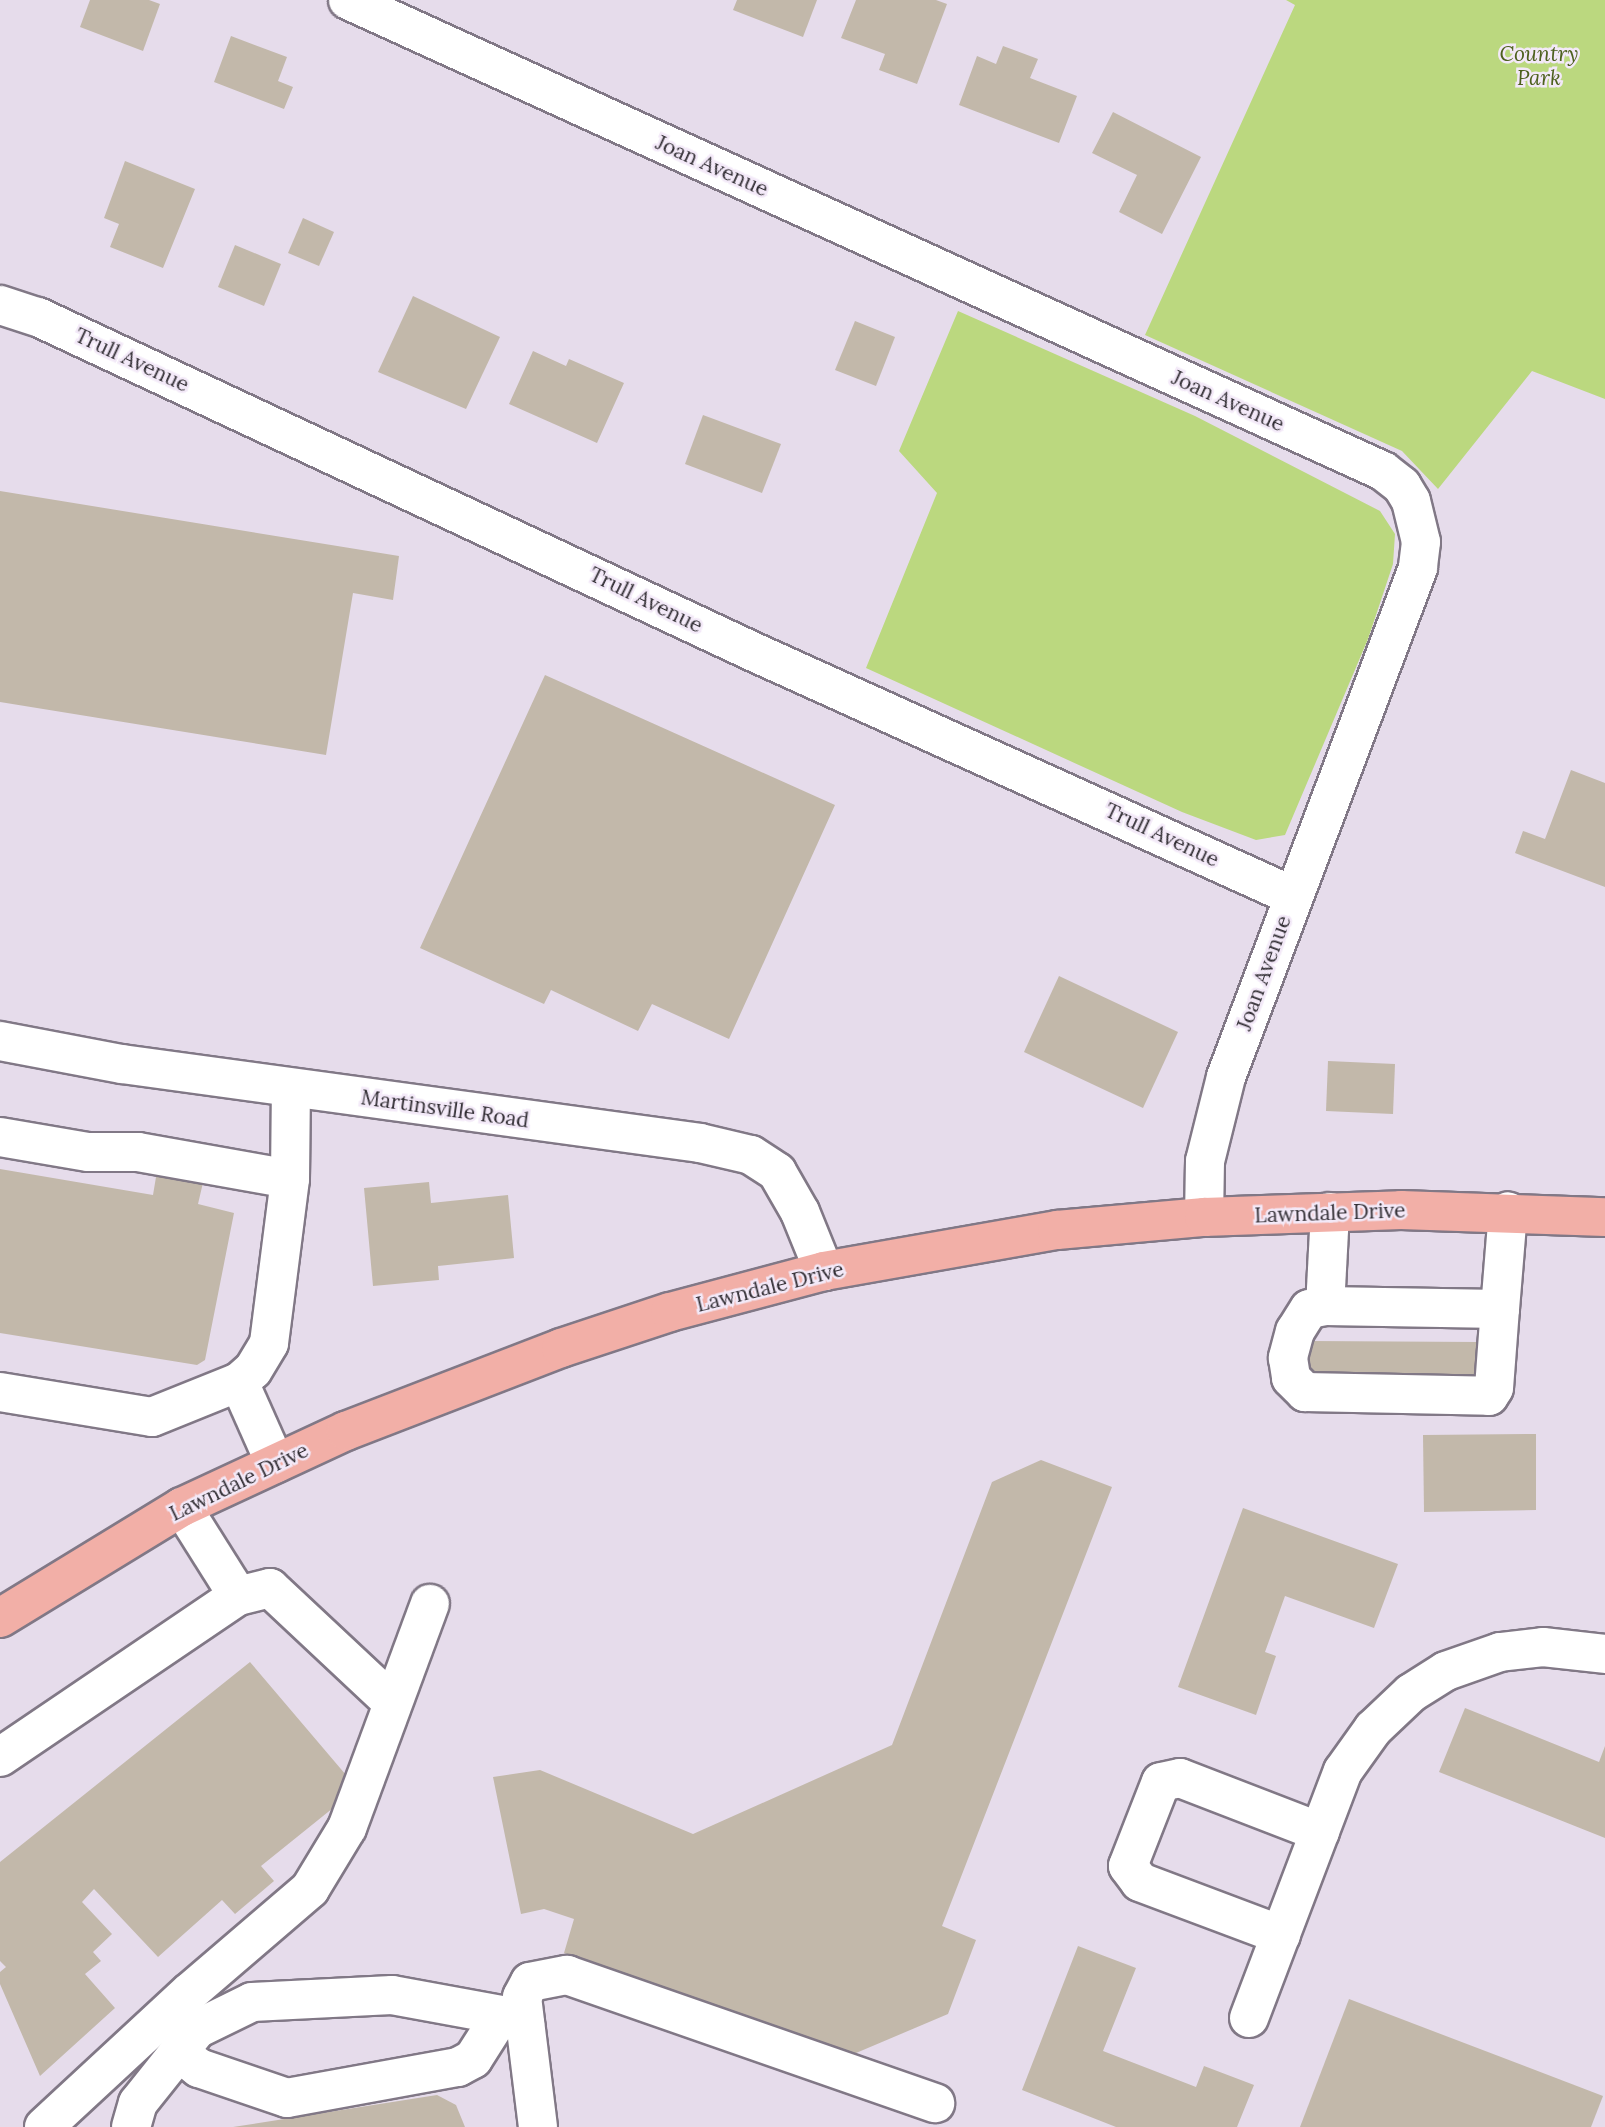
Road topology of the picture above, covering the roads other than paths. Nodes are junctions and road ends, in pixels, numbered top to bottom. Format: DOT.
graph roads {
  1 [pos="348,0"];
  2 [pos="0,305"];
  3 [pos="1293,896"];
  4 [pos="0,1041"];
  5 [pos="290,1089"];
  6 [pos="0,1138"];
  7 [pos="290,1179"];
  8 [pos="1508,1211"];
  9 [pos="1330,1212"];
  10 [pos="1204,1217"];
  11 [pos="1605,1217"];
  12 [pos="824,1271"];
  13 [pos="1325,1306"];
  14 [pos="1500,1309"];
  15 [pos="239,1382"];
  16 [pos="0,1392"];
  17 [pos="275,1462"];
  18 [pos="182,1507"];
  19 [pos="239,1596"];
  20 [pos="430,1604"];
  21 [pos="0,1618"];
  22 [pos="1605,1654"];
  23 [pos="393,1703"];
  24 [pos="0,1757"];
  25 [pos="1320,1832"];
  26 [pos="1281,1934"];
  27 [pos="1249,2018"];
  28 [pos="513,2019"];
  29 [pos="178,2052"];
  30 [pos="935,2104"];
  31 [pos="44,2127"];
  32 [pos="131,2127"];
  33 [pos="538,2127"];
  1 -- 3 [label="street, Joan Avenue"];
  2 -- 3 [label="street, Trull Avenue"];
  3 -- 10 [label="street, Joan Avenue"];
  4 -- 5 [label="street, Martinsville Road"];
  5 -- 7 [label="street"];
  5 -- 12 [label="street, Martinsville Road"];
  6 -- 7 [label="street"];
  7 -- 15 [label="street"];
  8 -- 9 [label="main road, Lawndale Drive"];
  8 -- 11 [label="main road, Lawndale Drive"];
  8 -- 14 [label="street"];
  9 -- 10 [label="main road, Lawndale Drive"];
  9 -- 13 [label="street"];
  10 -- 12 [label="main road, Lawndale Drive"];
  12 -- 17 [label="main road, Lawndale Drive"];
  13 -- 14 [label="street"];
  13 -- 14 [label="street"];
  15 -- 16 [label="street"];
  15 -- 17 [label="street"];
  17 -- 18 [label="main road, Lawndale Drive"];
  18 -- 19 [label="street"];
  18 -- 21 [label="main road, Lawndale Drive"];
  19 -- 23 [label="street"];
  19 -- 24 [label="street"];
  20 -- 23 [label="street"];
  22 -- 25 [label="street"];
  23 -- 31 [label="street"];
  25 -- 26 [label="street"];
  25 -- 26 [label="street"];
  26 -- 27 [label="street"];
  28 -- 29 [label="street"];
  28 -- 29 [label="street"];
  28 -- 30 [label="street"];
  28 -- 33 [label="street"];
  29 -- 32 [label="street"];
}
